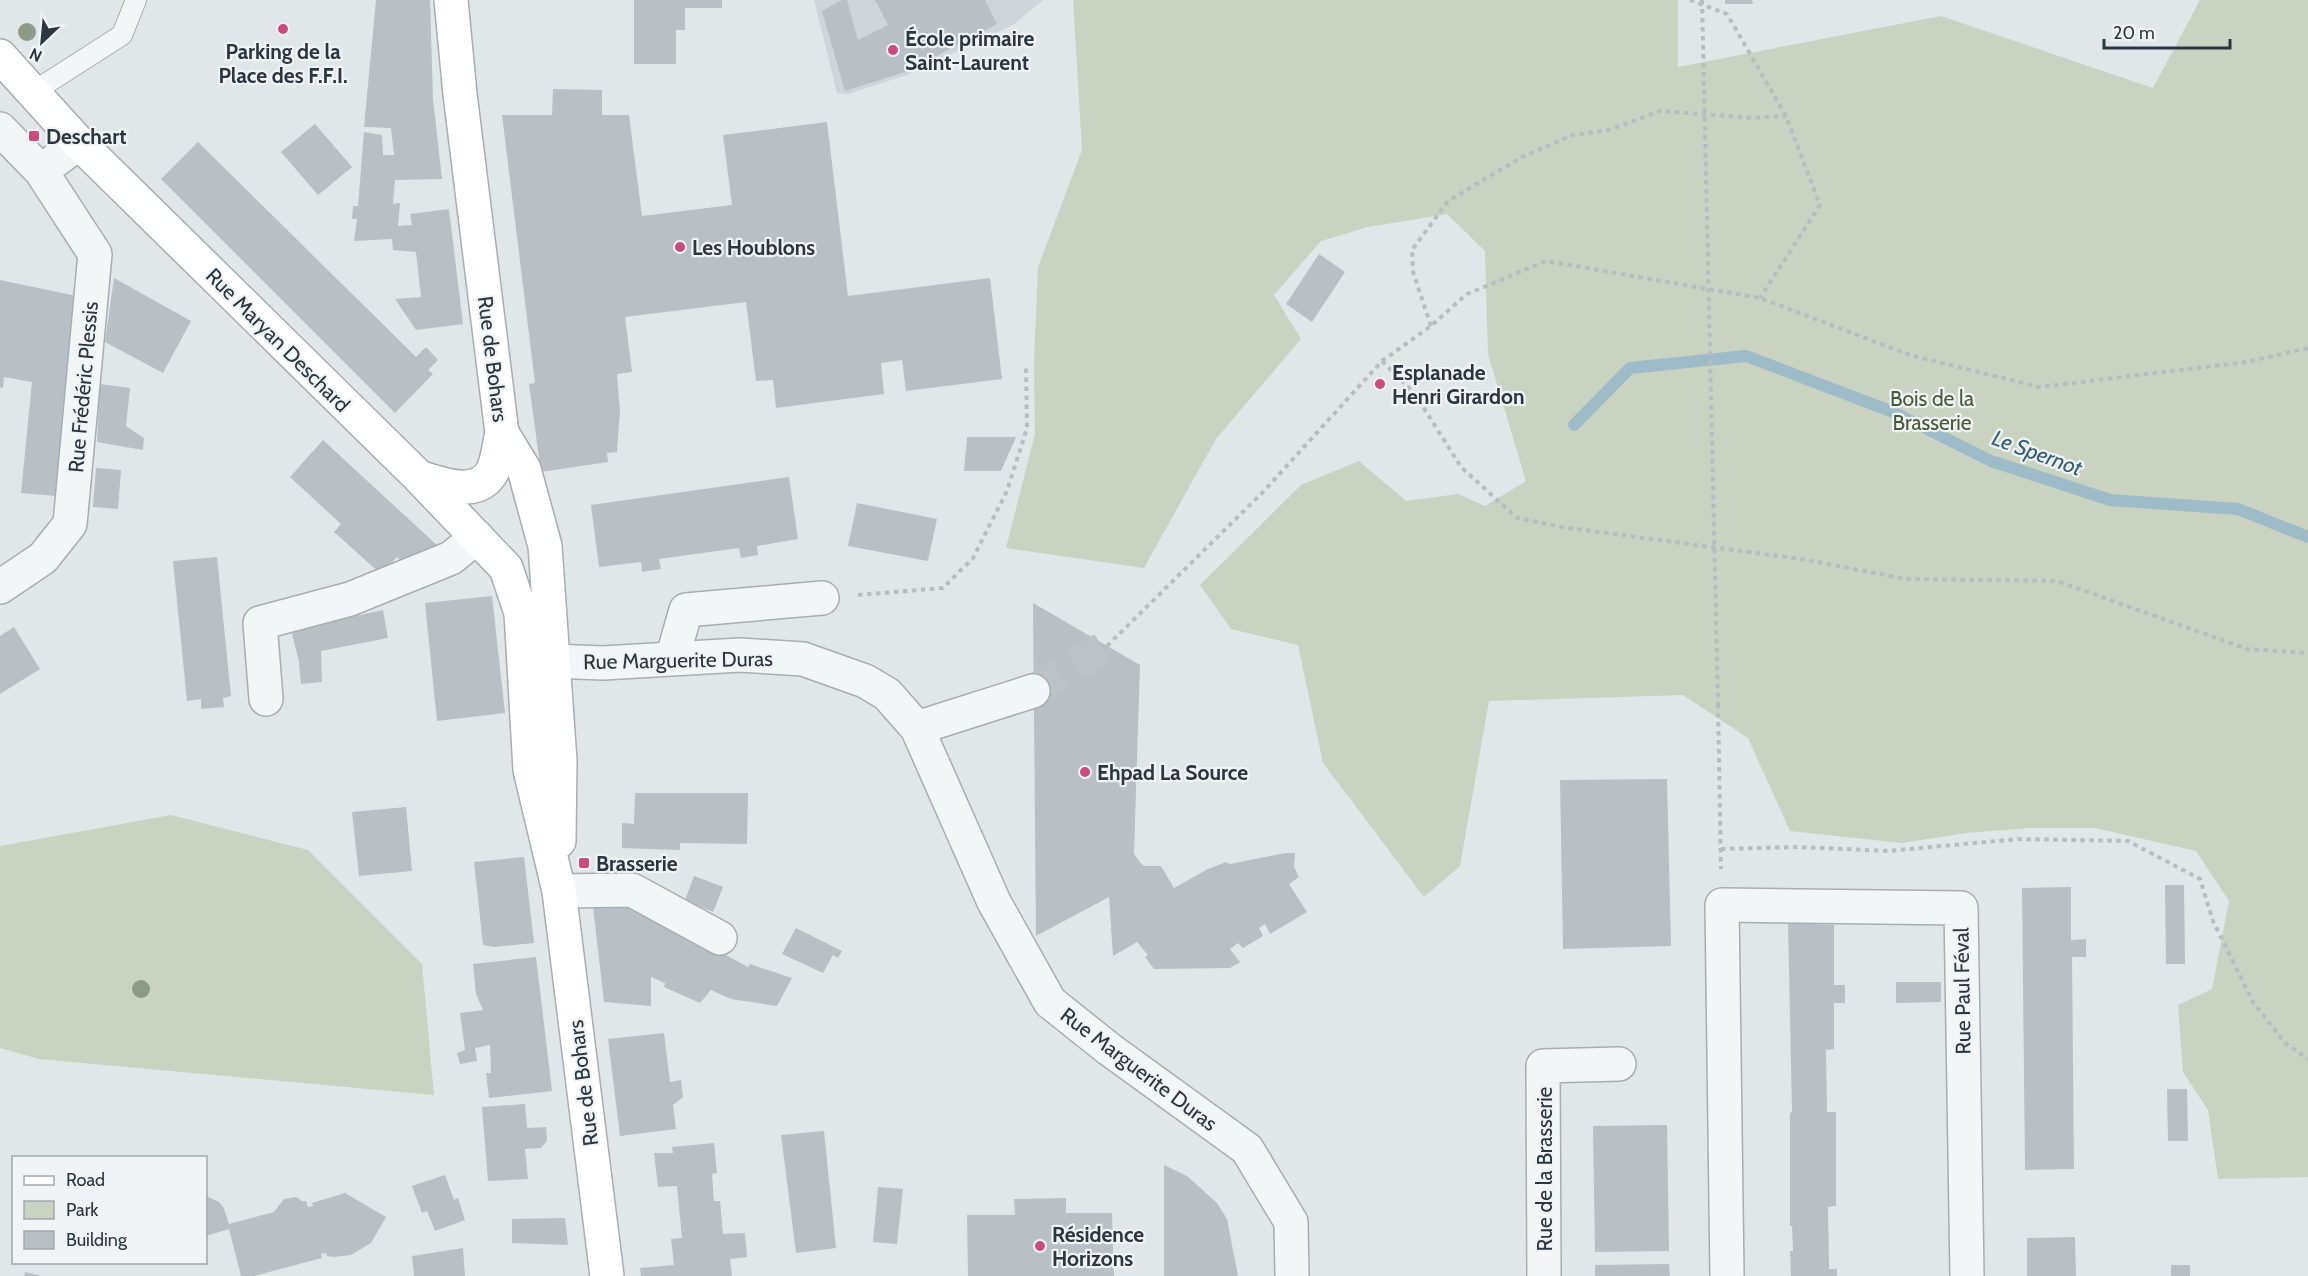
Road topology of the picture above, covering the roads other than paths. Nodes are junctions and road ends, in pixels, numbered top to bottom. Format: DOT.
graph roads {
  1 [pos="136,0"];
  2 [pos="451,0"];
  3 [pos="0,56"];
  4 [pos="33,92"];
  5 [pos="0,129"];
  6 [pos="79,143"];
  7 [pos="41,171"];
  8 [pos="502,433"];
  9 [pos="418,477"];
  10 [pos="477,537"];
  11 [pos="0,586"];
  12 [pos="822,598"];
  13 [pos="672,659"];
  14 [pos="538,661"];
  15 [pos="1034,691"];
  16 [pos="266,699"];
  17 [pos="917,728"];
  18 [pos="559,891"];
  19 [pos="720,938"];
  20 [pos="1619,1064"];
  21 [pos="607,1276"];
  22 [pos="1292,1276"];
  23 [pos="1544,1276"];
  24 [pos="1727,1276"];
  25 [pos="1967,1276"];
  1 -- 4 [label="lane"];
  2 -- 8 [label="main road, Rue de Bohars"];
  3 -- 4 [label="main road, Rue Maryan Deschard"];
  4 -- 6 [label="main road, Rue Maryan Deschard"];
  5 -- 7 [label="street, Rue Frédéric Plessis"];
  6 -- 7 [label="street"];
  6 -- 9 [label="main road, Rue Maryan Deschard"];
  7 -- 11 [label="street, Rue Frédéric Plessis"];
  8 -- 9 [label="main road"];
  8 -- 14 [label="main road, Rue de Bohars"];
  9 -- 10 [label="main road, Rue Maryan Deschard"];
  10 -- 14 [label="main road, Rue de Bohars"];
  10 -- 16 [label="street"];
  12 -- 13 [label="street"];
  13 -- 14 [label="street, Rue Marguerite Duras"];
  13 -- 17 [label="street, Rue Marguerite Duras"];
  14 -- 18 [label="main road, Rue de Bohars"];
  15 -- 17 [label="street"];
  17 -- 22 [label="street, Rue Marguerite Duras"];
  18 -- 19 [label="street"];
  18 -- 21 [label="main road, Rue de Bohars"];
  20 -- 23 [label="street, Rue de la Brasserie"];
  24 -- 25 [label="street, Rue Paul Féval"];
}
